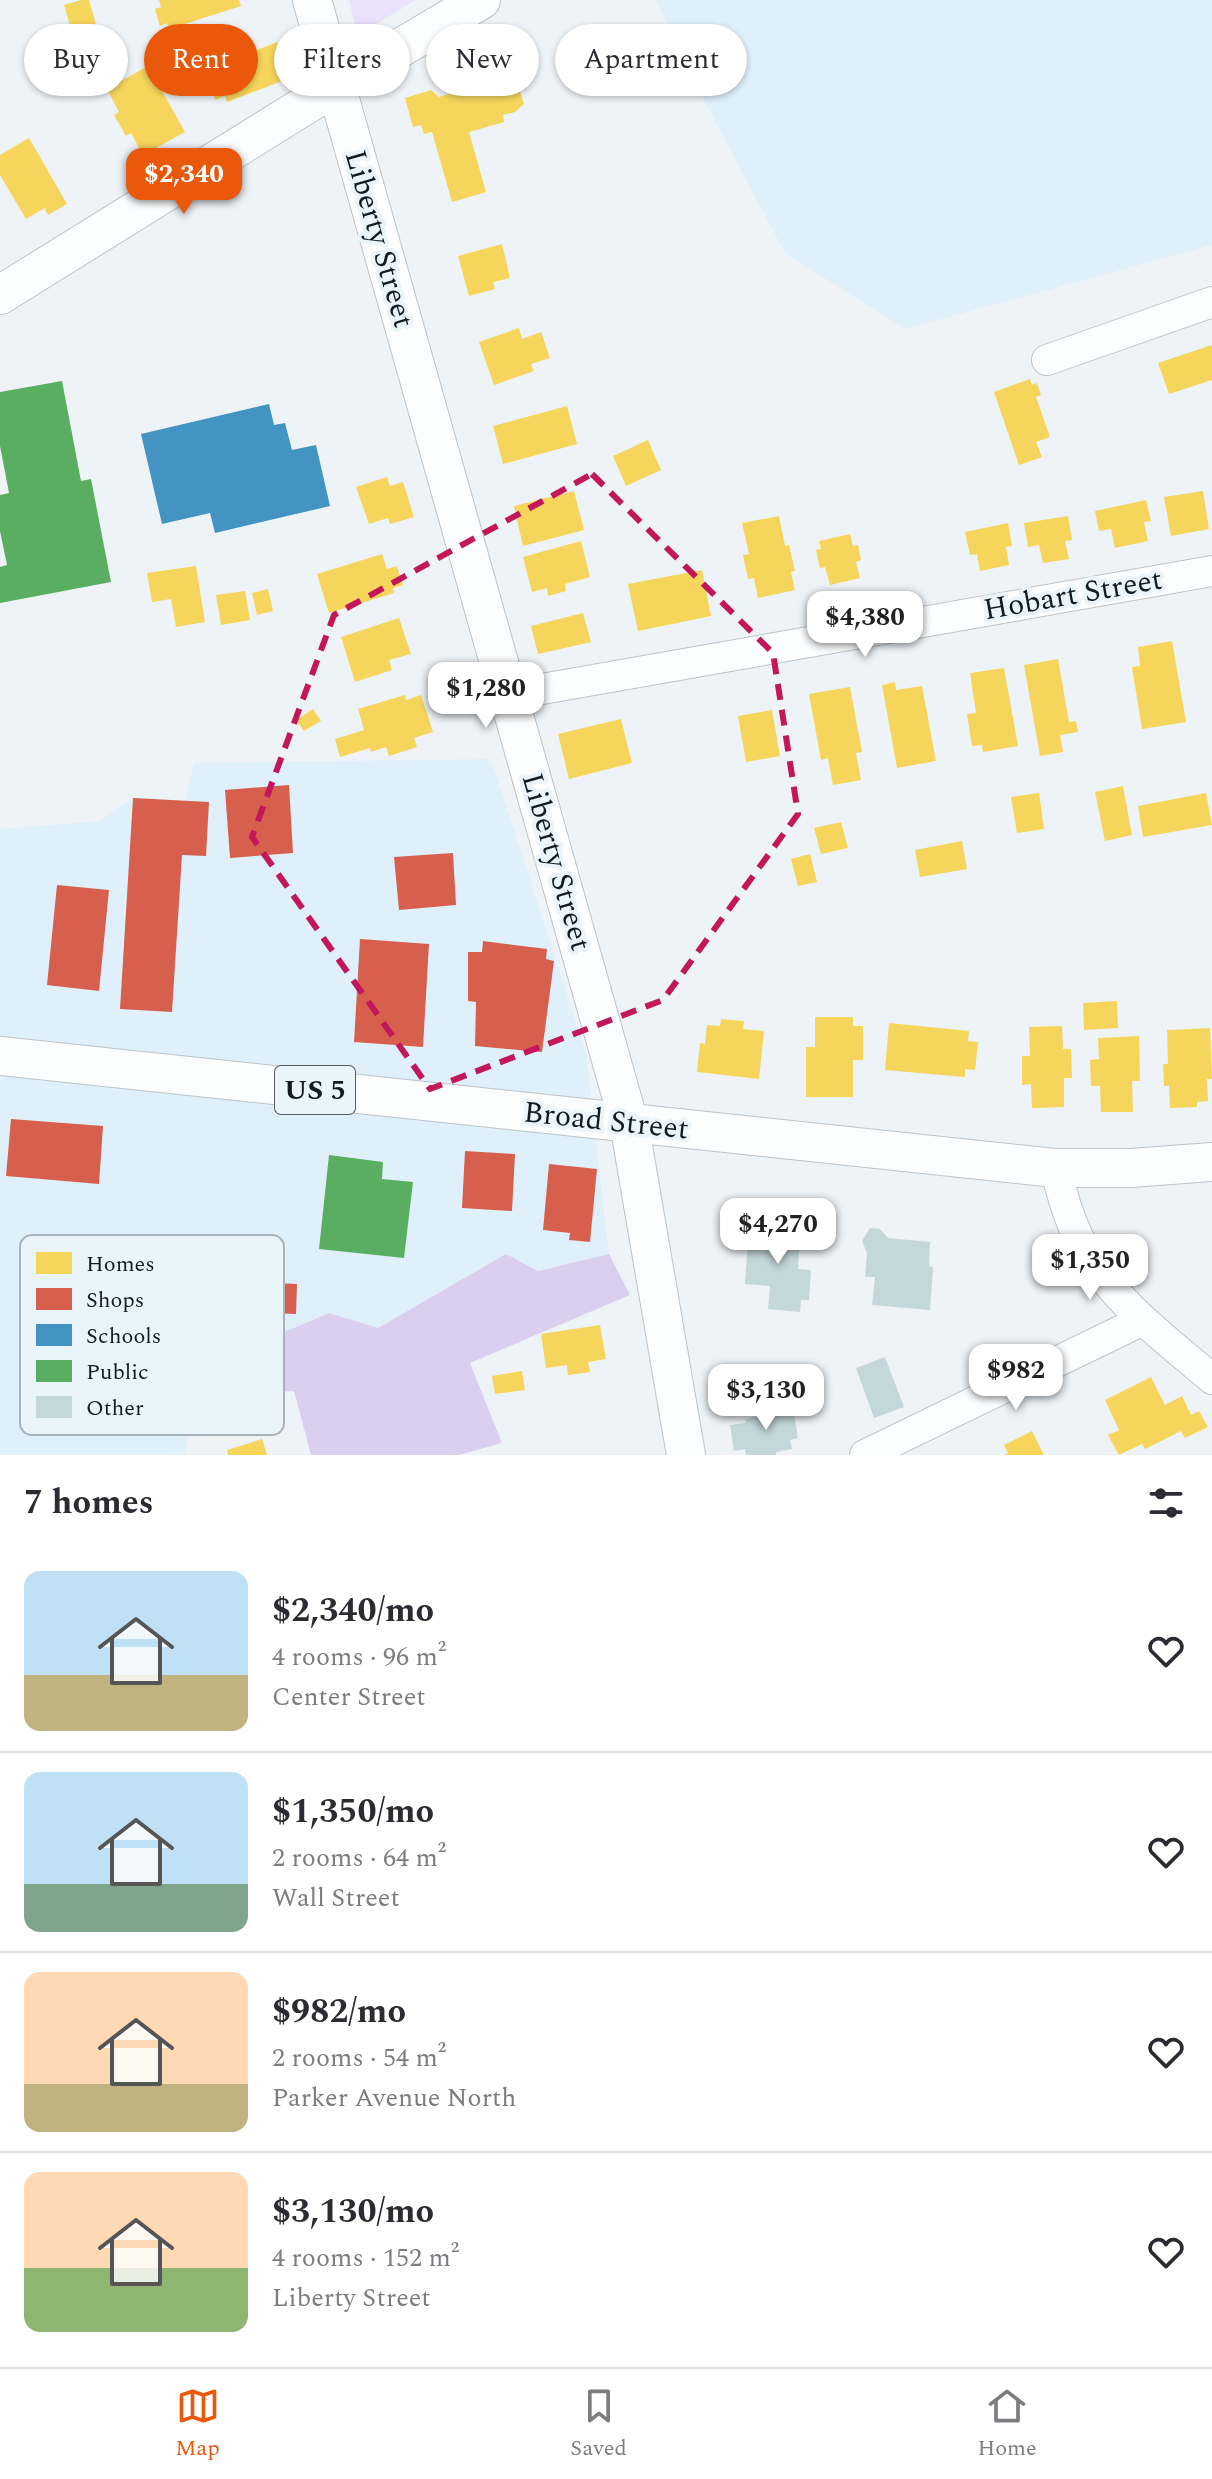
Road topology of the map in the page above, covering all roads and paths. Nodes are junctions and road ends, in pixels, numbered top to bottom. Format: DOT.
graph roads {
  1 [pos="312,0"];
  2 [pos="481,0"];
  3 [pos="319,24"];
  4 [pos="410,42"];
  5 [pos="320,96"];
  6 [pos="339,96"];
  7 [pos="0,295"];
  8 [pos="1212,302"];
  9 [pos="1047,360"];
  10 [pos="1212,571"];
  11 [pos="508,695"];
  12 [pos="0,1056"];
  13 [pos="629,1123"];
  14 [pos="1212,1162"];
  15 [pos="1055,1168"];
  16 [pos="1143,1320"];
  17 [pos="1212,1379"];
  18 [pos="686,1455"];
  19 [pos="865,1455"];
  1 -- 3 [label="main road, Liberty Street"];
  2 -- 4 [label="main road"];
  5 -- 7 [label="main road"];
  6 -- 11 [label="main road, Liberty Street"];
  8 -- 9 [label="street"];
  10 -- 11 [label="street, Hobart Street"];
  11 -- 13 [label="main road, Liberty Street"];
  12 -- 13 [label="main road, Broad Street / US 5"];
  13 -- 15 [label="main road, Broad Street / US 5"];
  13 -- 18 [label="main road, Liberty Street"];
  14 -- 15 [label="main road, Broad Street / US 5"];
  15 -- 16 [label="street"];
  16 -- 17 [label="street"];
  16 -- 19 [label="street"];
}
